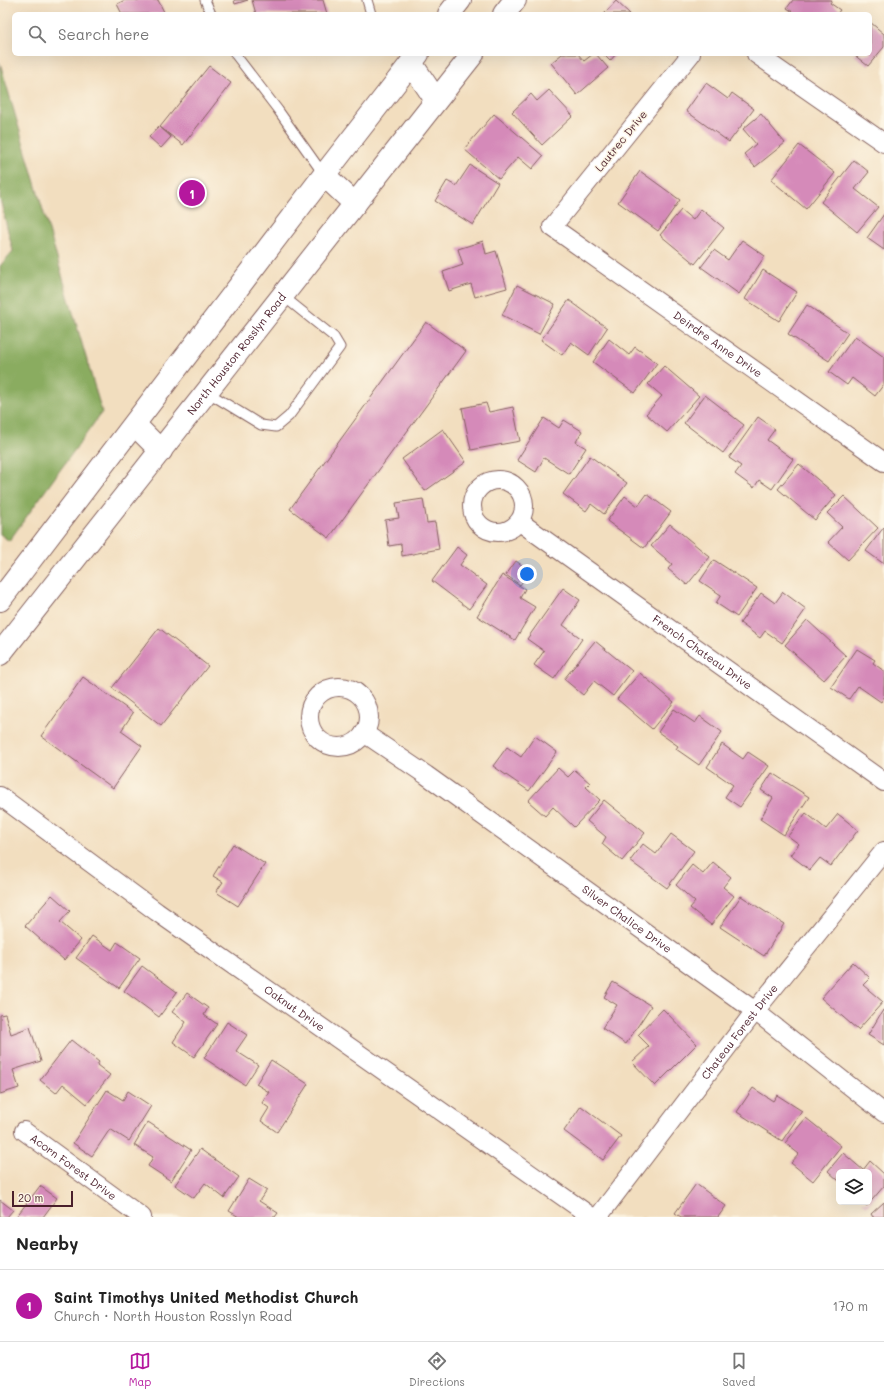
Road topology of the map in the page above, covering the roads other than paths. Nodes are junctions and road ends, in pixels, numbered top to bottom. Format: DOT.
graph roads {
  1 [pos="205,0"];
  2 [pos="366,0"];
  3 [pos="460,0"];
  4 [pos="515,0"];
  5 [pos="210,12"];
  6 [pos="370,12"];
  7 [pos="451,12"];
  8 [pos="506,12"];
  9 [pos="237,56"];
  10 [pos="471,56"];
  11 [pos="689,56"];
  12 [pos="759,56"];
  13 [pos="412,58"];
  14 [pos="436,100"];
  15 [pos="884,143"];
  16 [pos="324,176"];
  17 [pos="355,204"];
  18 [pos="552,227"];
  19 [pos="282,296"];
  20 [pos="207,392"];
  21 [pos="135,425"];
  22 [pos="161,451"];
  23 [pos="884,462"];
  24 [pos="520,522"];
  25 [pos="0,598"];
  26 [pos="0,654"];
  27 [pos="364,733"];
  28 [pos="884,782"];
  29 [pos="0,796"];
  30 [pos="884,850"];
  31 [pos="755,1011"];
  32 [pos="884,1113"];
  33 [pos="24,1131"];
  34 [pos="142,1217"];
  35 [pos="592,1217"];
  36 [pos="598,1217"];
  1 -- 5 [label="lane"];
  2 -- 6 [label="lane"];
  3 -- 7 [label="main road"];
  4 -- 8 [label="main road"];
  9 -- 16 [label="lane"];
  10 -- 14 [label="main road, North Houston Rosslyn Road"];
  11 -- 18 [label="street, Lautrec Drive"];
  12 -- 15 [label="street"];
  13 -- 14 [label="main road"];
  13 -- 16 [label="main road"];
  14 -- 17 [label="main road, North Houston Rosslyn Road"];
  16 -- 17 [label="main road"];
  16 -- 21 [label="main road"];
  17 -- 19 [label="main road, North Houston Rosslyn Road"];
  18 -- 23 [label="street, Deirdre Anne Drive"];
  19 -- 20 [label="main road, North Houston Rosslyn Road"];
  19 -- 20 [label="lane"];
  20 -- 22 [label="main road, North Houston Rosslyn Road"];
  21 -- 22 [label="main road"];
  21 -- 25 [label="main road"];
  22 -- 26 [label="main road, North Houston Rosslyn Road"];
  24 -- 28 [label="street, French Chateau Drive"];
  27 -- 31 [label="street, Silver Chalice Drive"];
  29 -- 35 [label="street, Oaknut Drive"];
  30 -- 31 [label="street, Chateau Forest Drive"];
  31 -- 32 [label="street, Silver Chalice Drive"];
  31 -- 36 [label="street, Chateau Forest Drive"];
  33 -- 34 [label="street, Acorn Forest Drive"];
}
